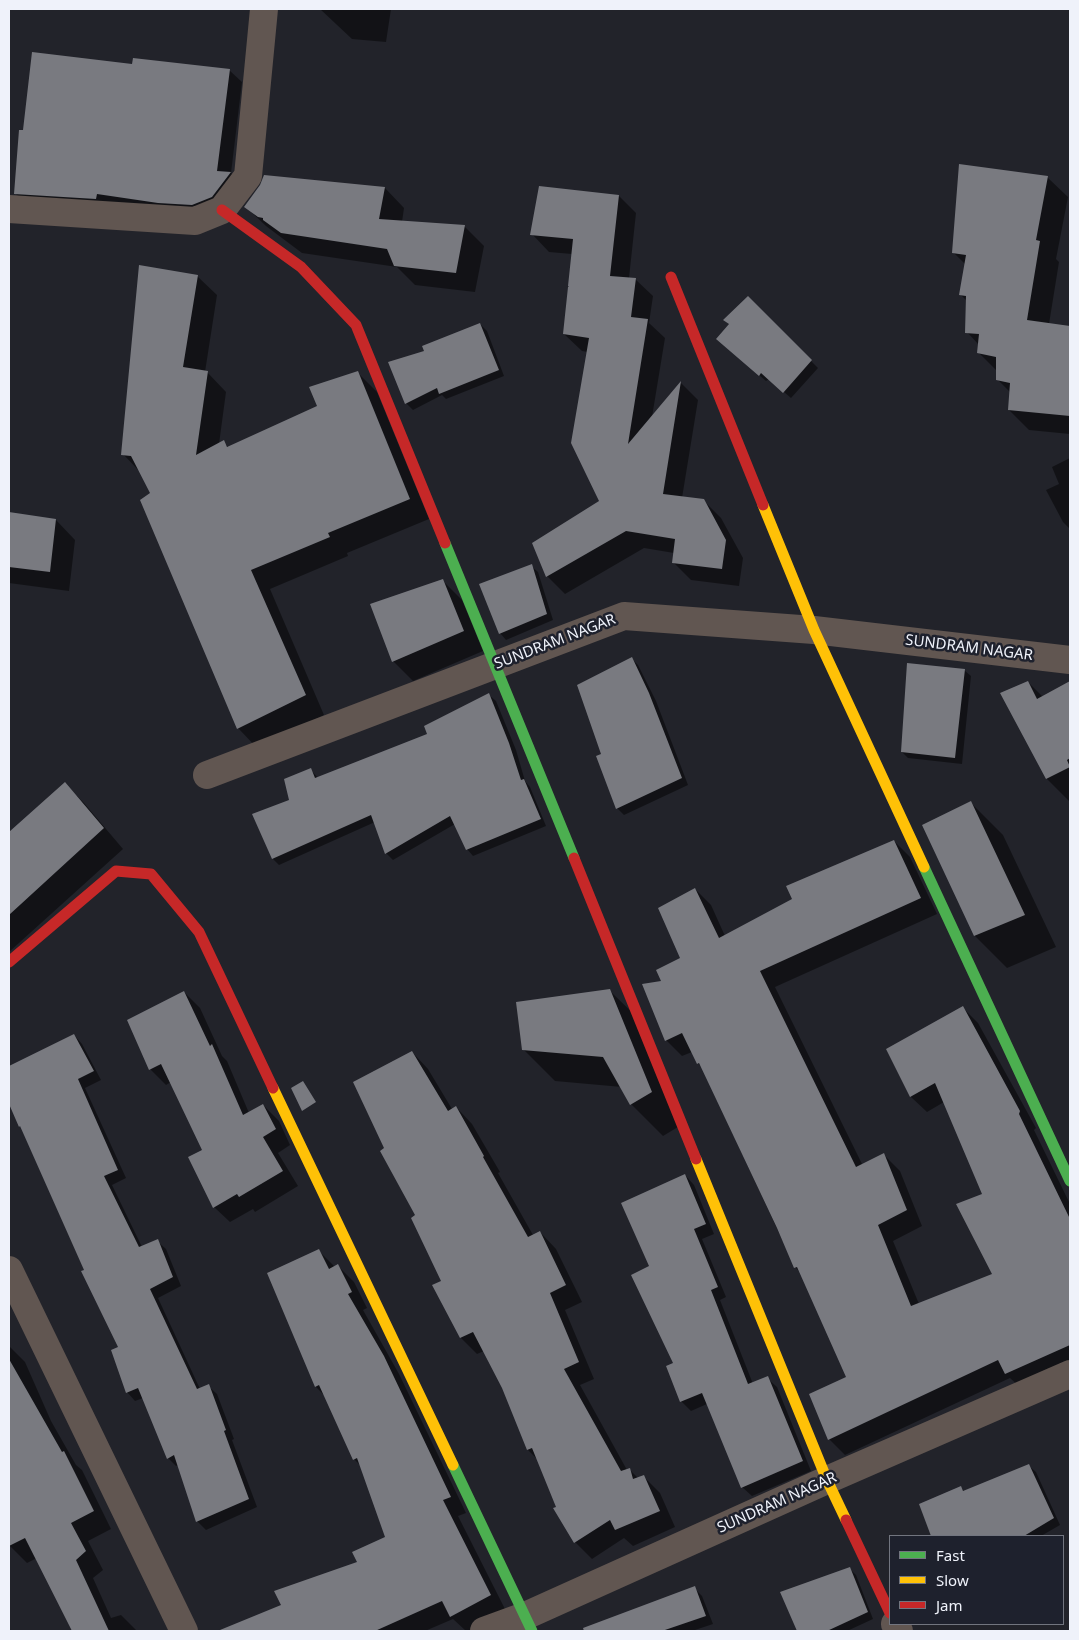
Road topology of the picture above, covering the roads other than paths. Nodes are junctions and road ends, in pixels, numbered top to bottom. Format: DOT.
graph roads {
  1 [pos="264,9"];
  2 [pos="9,209"];
  3 [pos="222,210"];
  4 [pos="672,277"];
  5 [pos="814,630"];
  6 [pos="1070,660"];
  7 [pos="494,666"];
  8 [pos="207,775"];
  9 [pos="9,962"];
  10 [pos="1070,1180"];
  11 [pos="9,1270"];
  12 [pos="1070,1374"];
  13 [pos="827,1480"];
  14 [pos="889,1611"];
  15 [pos="529,1624"];
  16 [pos="184,1631"];
  17 [pos="484,1631"];
  1 -- 3 [label="street"];
  2 -- 3 [label="street"];
  3 -- 7 [label="street"];
  4 -- 5 [label="street"];
  5 -- 6 [label="street, SUNDRAM NAGAR"];
  5 -- 7 [label="street, SUNDRAM NAGAR"];
  5 -- 10 [label="street"];
  7 -- 8 [label="street, SUNDRAM NAGAR"];
  7 -- 13 [label="street"];
  9 -- 15 [label="street"];
  11 -- 16 [label="street"];
  12 -- 13 [label="street, SUNDRAM NAGAR"];
  13 -- 14 [label="street"];
  13 -- 15 [label="street, SUNDRAM NAGAR"];
  15 -- 17 [label="street, SUNDRAM NAGAR"];
}
